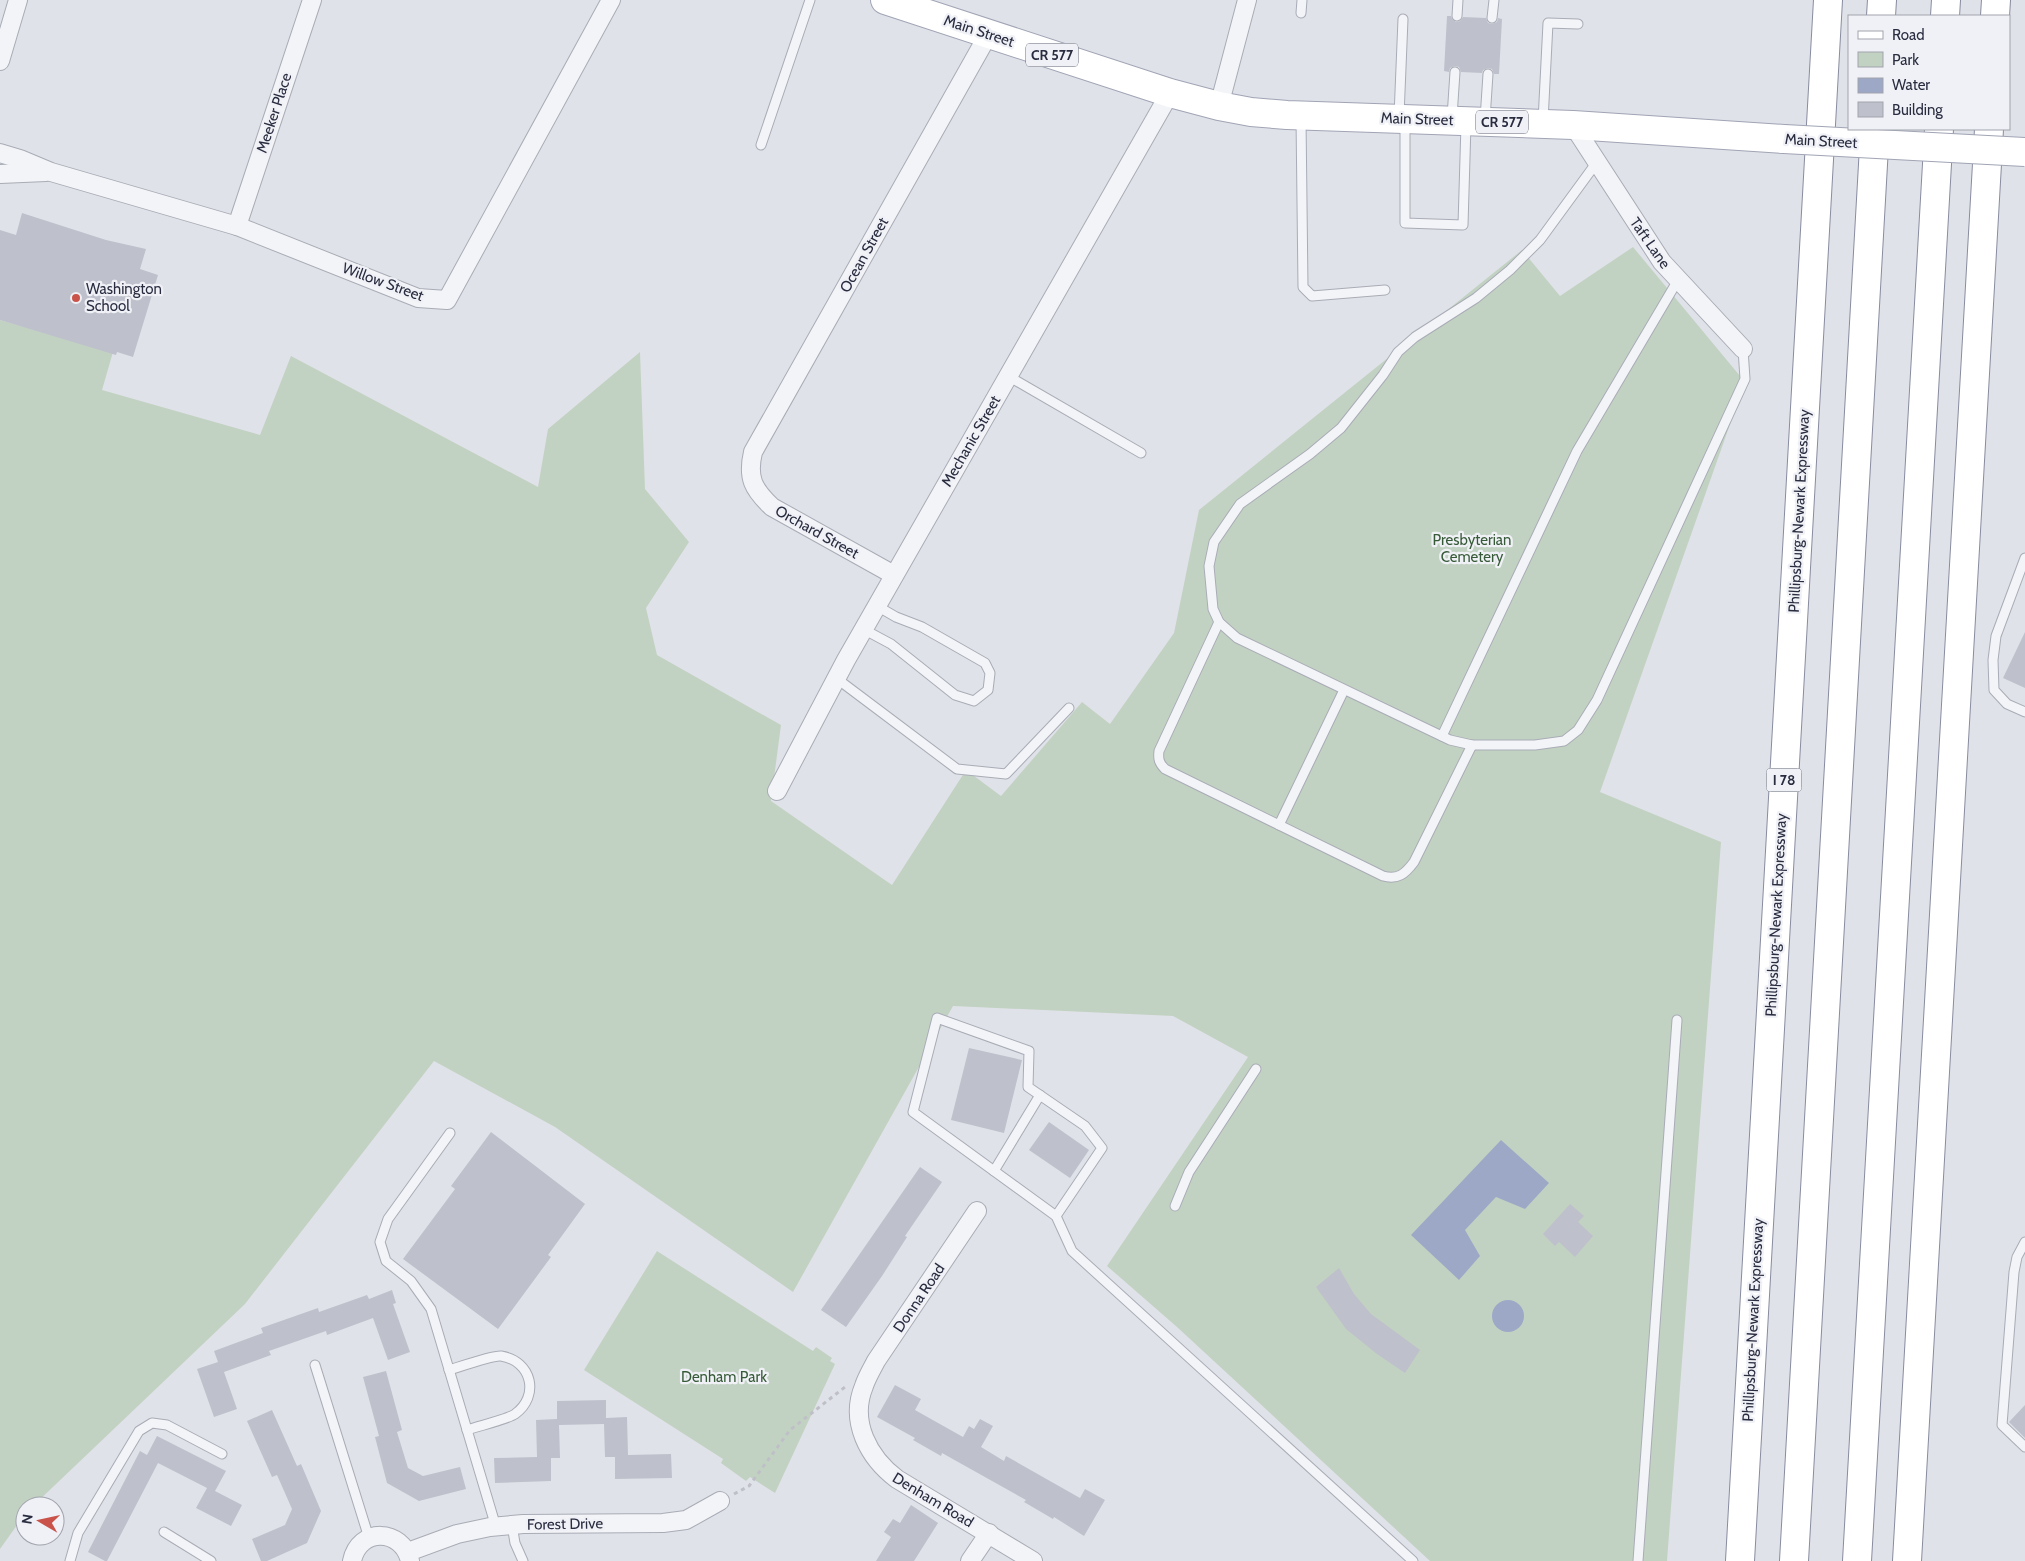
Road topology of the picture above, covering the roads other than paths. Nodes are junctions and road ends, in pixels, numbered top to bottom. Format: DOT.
graph roads {
  1 [pos="18,0"];
  2 [pos="312,0"];
  3 [pos="612,0"];
  4 [pos="810,0"];
  5 [pos="885,0"];
  6 [pos="1247,0"];
  7 [pos="1302,0"];
  8 [pos="1458,0"];
  9 [pos="1494,0"];
  10 [pos="1828,0"];
  11 [pos="1882,0"];
  12 [pos="1946,0"];
  13 [pos="1996,0"];
  14 [pos="1301,13"];
  15 [pos="1881,15"];
  16 [pos="1945,15"];
  17 [pos="1995,15"];
  18 [pos="1458,16"];
  19 [pos="1492,18"];
  20 [pos="1403,19"];
  21 [pos="1578,24"];
  22 [pos="988,35"];
  23 [pos="0,61"];
  24 [pos="1454,72"];
  25 [pos="1488,74"];
  26 [pos="1170,93"];
  27 [pos="1219,106"];
  28 [pos="1301,115"];
  29 [pos="1402,119"];
  30 [pos="1468,121"];
  31 [pos="1543,124"];
  32 [pos="1573,125"];
  33 [pos="1875,130"];
  34 [pos="1939,130"];
  35 [pos="1989,130"];
  36 [pos="761,145"];
  37 [pos="2025,152"];
  38 [pos="0,153"];
  39 [pos="1597,162"];
  40 [pos="51,172"];
  41 [pos="0,174"];
  42 [pos="237,226"];
  43 [pos="1678,280"];
  44 [pos="1385,290"];
  45 [pos="1743,349"];
  46 [pos="1008,376"];
  47 [pos="1141,453"];
  48 [pos="751,478"];
  49 [pos="2025,558"];
  50 [pos="894,575"];
  51 [pos="876,606"];
  52 [pos="1219,622"];
  53 [pos="863,630"];
  54 [pos="836,678"];
  55 [pos="1344,690"];
  56 [pos="1069,708"];
  57 [pos="2025,712"];
  58 [pos="1442,736"];
  59 [pos="1472,745"];
  60 [pos="777,791"];
  61 [pos="1279,825"];
  62 [pos="1677,1020"];
  63 [pos="1256,1069"];
  64 [pos="1040,1095"];
  65 [pos="450,1133"];
  66 [pos="994,1172"];
  67 [pos="1175,1206"];
  68 [pos="978,1211"];
  69 [pos="1056,1216"];
  70 [pos="2025,1242"];
  71 [pos="315,1365"];
  72 [pos="448,1370"];
  73 [pos="863,1387"];
  74 [pos="467,1430"];
  75 [pos="2025,1447"];
  76 [pos="222,1454"];
  77 [pos="720,1502"];
  78 [pos="504,1526"];
  79 [pos="164,1532"];
  80 [pos="989,1533"];
  81 [pos="369,1538"];
  82 [pos="409,1556"];
  83 [pos="70,1561"];
  84 [pos="211,1561"];
  85 [pos="352,1561"];
  86 [pos="523,1561"];
  87 [pos="970,1561"];
  88 [pos="1033,1561"];
  89 [pos="1413,1561"];
  90 [pos="1638,1561"];
  91 [pos="1740,1561"];
  92 [pos="1794,1561"];
  93 [pos="1857,1561"];
  94 [pos="1907,1561"];
  1 -- 23 [label="street"];
  2 -- 42 [label="street, Meeker Place"];
  3 -- 42 [label="street, Willow Street"];
  4 -- 36 [label="lane"];
  5 -- 22 [label="main road, Main Street / CR 577"];
  6 -- 27 [label="street"];
  7 -- 14 [label="lane"];
  8 -- 18 [label="lane"];
  9 -- 19 [label="lane"];
  10 -- 91 [label="main road, Phillipsburg-Newark Expressway / I 78"];
  11 -- 15 [label="main road"];
  12 -- 16 [label="main road"];
  13 -- 17 [label="main road"];
  20 -- 29 [label="lane"];
  21 -- 31 [label="lane"];
  22 -- 26 [label="main road, Main Street / CR 577"];
  22 -- 48 [label="street, Ocean Street"];
  24 -- 30 [label="lane"];
  25 -- 30 [label="lane"];
  26 -- 27 [label="main road, Main Street / CR 577"];
  26 -- 46 [label="street, Mechanic Street"];
  27 -- 28 [label="main road, Main Street / CR 577"];
  28 -- 29 [label="main road, Main Street / CR 577"];
  28 -- 44 [label="lane"];
  29 -- 30 [label="main road, Main Street / CR 577"];
  29 -- 30 [label="lane"];
  30 -- 31 [label="main road, Main Street / CR 577"];
  31 -- 32 [label="main road, Main Street / CR 577"];
  32 -- 37 [label="main road, Main Street / CR 577, bridge"];
  32 -- 39 [label="street, Taft Lane"];
  33 -- 92 [label="main road"];
  34 -- 93 [label="main road"];
  35 -- 94 [label="main road"];
  38 -- 40 [label="street, Willow Street"];
  39 -- 43 [label="street, Taft Lane"];
  39 -- 52 [label="lane"];
  40 -- 41 [label="street, Willow Street"];
  40 -- 42 [label="street, Willow Street"];
  43 -- 45 [label="street, Taft Lane"];
  43 -- 58 [label="lane"];
  45 -- 59 [label="lane"];
  46 -- 47 [label="lane"];
  46 -- 50 [label="street, Mechanic Street"];
  48 -- 50 [label="street, Orchard Street"];
  49 -- 57 [label="lane"];
  50 -- 51 [label="street, Mechanic Street"];
  51 -- 53 [label="street, Mechanic Street"];
  51 -- 53 [label="lane"];
  52 -- 55 [label="lane"];
  52 -- 61 [label="lane"];
  53 -- 54 [label="street, Mechanic Street"];
  54 -- 56 [label="lane"];
  54 -- 60 [label="street, Mechanic Street"];
  55 -- 58 [label="lane"];
  55 -- 61 [label="lane"];
  58 -- 59 [label="lane"];
  59 -- 61 [label="lane"];
  62 -- 90 [label="lane"];
  63 -- 67 [label="lane"];
  64 -- 66 [label="lane"];
  64 -- 66 [label="lane"];
  64 -- 69 [label="lane"];
  65 -- 72 [label="lane"];
  66 -- 69 [label="lane"];
  68 -- 73 [label="street, Donna Road"];
  69 -- 89 [label="lane"];
  70 -- 75 [label="lane"];
  71 -- 81 [label="lane"];
  72 -- 74 [label="lane"];
  72 -- 74 [label="lane"];
  73 -- 80 [label="street, Denham Road"];
  74 -- 78 [label="lane"];
  76 -- 83 [label="lane"];
  77 -- 78 [label="street, Forest Drive"];
  78 -- 82 [label="street, Forest Drive"];
  78 -- 86 [label="lane"];
  79 -- 84 [label="lane"];
  80 -- 87 [label="street"];
  80 -- 88 [label="street, Denham Road"];
  81 -- 82 [label="street, Forest Drive"];
  81 -- 85 [label="street"];
}
